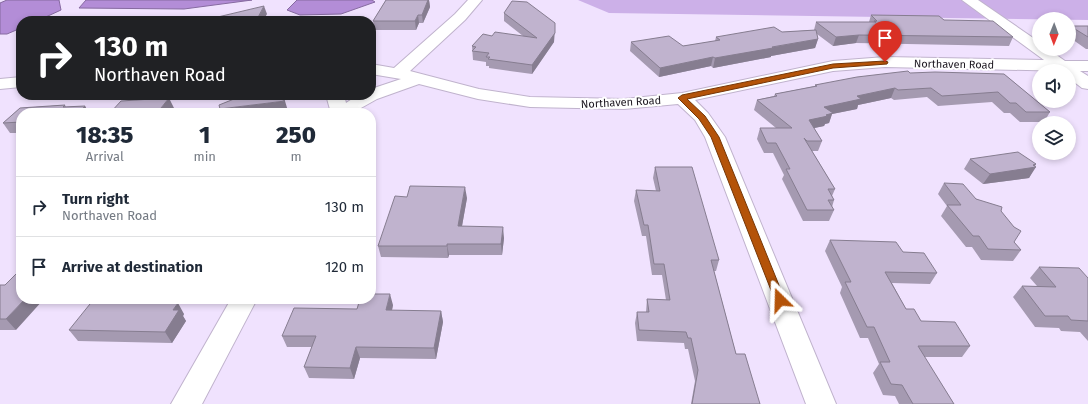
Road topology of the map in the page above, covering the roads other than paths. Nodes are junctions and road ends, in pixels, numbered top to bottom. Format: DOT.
graph roads {
  1 [pos="475,0"];
  2 [pos="969,0"];
  3 [pos="1032,64"];
  4 [pos="1061,64"];
  5 [pos="1076,66"];
  6 [pos="1088,66"];
  7 [pos="376,70"];
  8 [pos="398,74"];
  9 [pos="1076,75"];
  10 [pos="417,79"];
  11 [pos="16,82"];
  12 [pos="0,84"];
  13 [pos="1088,84"];
  14 [pos="376,93"];
  15 [pos="682,98"];
  16 [pos="362,100"];
  17 [pos="351,108"];
  18 [pos="241,304"];
  19 [pos="186,404"];
  20 [pos="821,404"];
  1 -- 8 [label="street"];
  2 -- 4 [label="street"];
  3 -- 15 [label="street, Northaven Road"];
  5 -- 6 [label="street, Northaven Road"];
  7 -- 8 [label="street, Northaven Road"];
  8 -- 10 [label="street, Northaven Road"];
  9 -- 13 [label="street"];
  10 -- 14 [label="street"];
  10 -- 15 [label="street, Northaven Road"];
  11 -- 12 [label="street"];
  15 -- 20 [label="street"];
  16 -- 17 [label="street"];
  18 -- 19 [label="street"];
}
